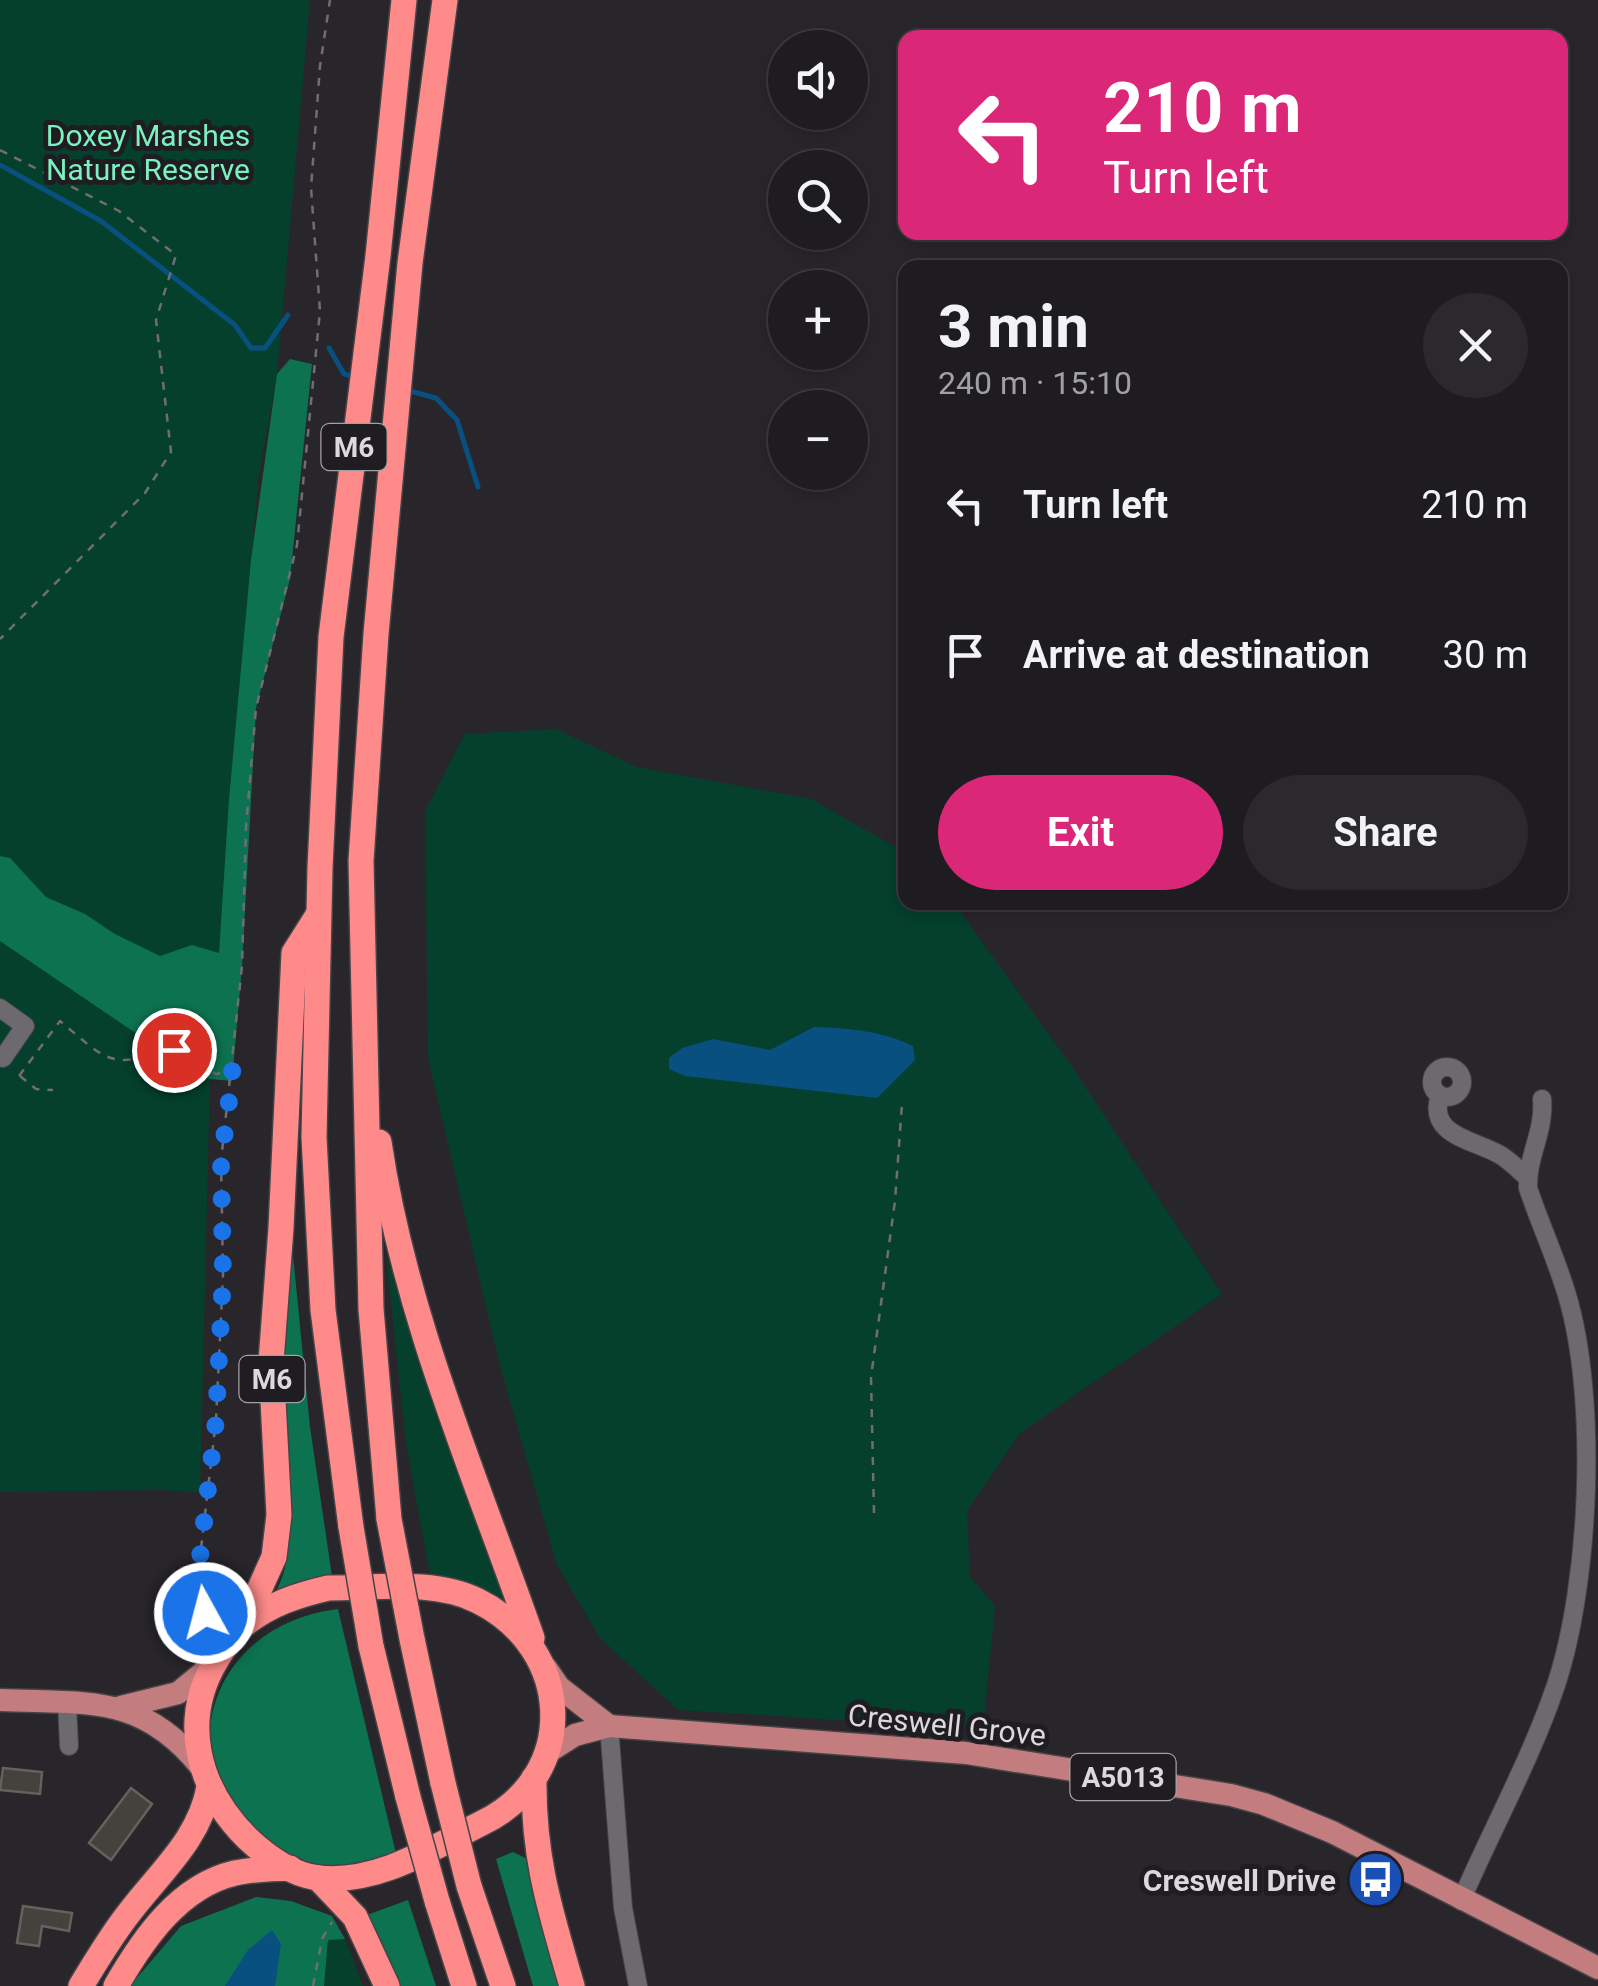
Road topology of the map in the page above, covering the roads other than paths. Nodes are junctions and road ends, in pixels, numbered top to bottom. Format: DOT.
graph roads {
  1 [pos="404,0"];
  2 [pos="445,0"];
  3 [pos="319,914"];
  4 [pos="0,1008"];
  5 [pos="6,1064"];
  6 [pos="364,1093"];
  7 [pos="1440,1095"];
  8 [pos="1542,1099"];
  9 [pos="1528,1178"];
  10 [pos="243,1625"];
  11 [pos="218,1657"];
  12 [pos="541,1659"];
  13 [pos="0,1700"];
  14 [pos="67,1703"];
  15 [pos="118,1708"];
  16 [pos="609,1726"];
  17 [pos="68,1746"];
  18 [pos="539,1766"];
  19 [pos="205,1777"];
  20 [pos="290,1868"];
  21 [pos="318,1878"];
  22 [pos="1461,1901"];
  23 [pos="1598,1968"];
  24 [pos="81,1986"];
  25 [pos="116,1986"];
  26 [pos="387,1986"];
  27 [pos="464,1986"];
  28 [pos="503,1986"];
  29 [pos="572,1986"];
  30 [pos="638,1986"];
  1 -- 3 [label="highway, M6"];
  2 -- 6 [label="highway, M6"];
  3 -- 10 [label="highway, M6"];
  3 -- 27 [label="highway, M6, bridge"];
  4 -- 5 [label="lane"];
  6 -- 12 [label="highway, M6"];
  6 -- 28 [label="highway, M6, bridge"];
  7 -- 9 [label="lane"];
  8 -- 9 [label="lane"];
  9 -- 22 [label="lane"];
  10 -- 11 [label="highway"];
  10 -- 12 [label="highway"];
  11 -- 15 [label="main road"];
  11 -- 19 [label="highway"];
  12 -- 16 [label="main road"];
  12 -- 18 [label="highway"];
  13 -- 14 [label="main road"];
  14 -- 15 [label="main road"];
  14 -- 17 [label="lane"];
  15 -- 19 [label="main road"];
  16 -- 18 [label="main road, Creswell Grove / A5013"];
  16 -- 22 [label="main road, Creswell Grove / A5013"];
  16 -- 30 [label="lane"];
  18 -- 21 [label="highway"];
  18 -- 29 [label="highway"];
  19 -- 20 [label="highway"];
  19 -- 24 [label="highway"];
  20 -- 21 [label="highway"];
  20 -- 25 [label="highway"];
  21 -- 26 [label="highway"];
  22 -- 23 [label="main road, Creswell Grove / A5013"];
}
